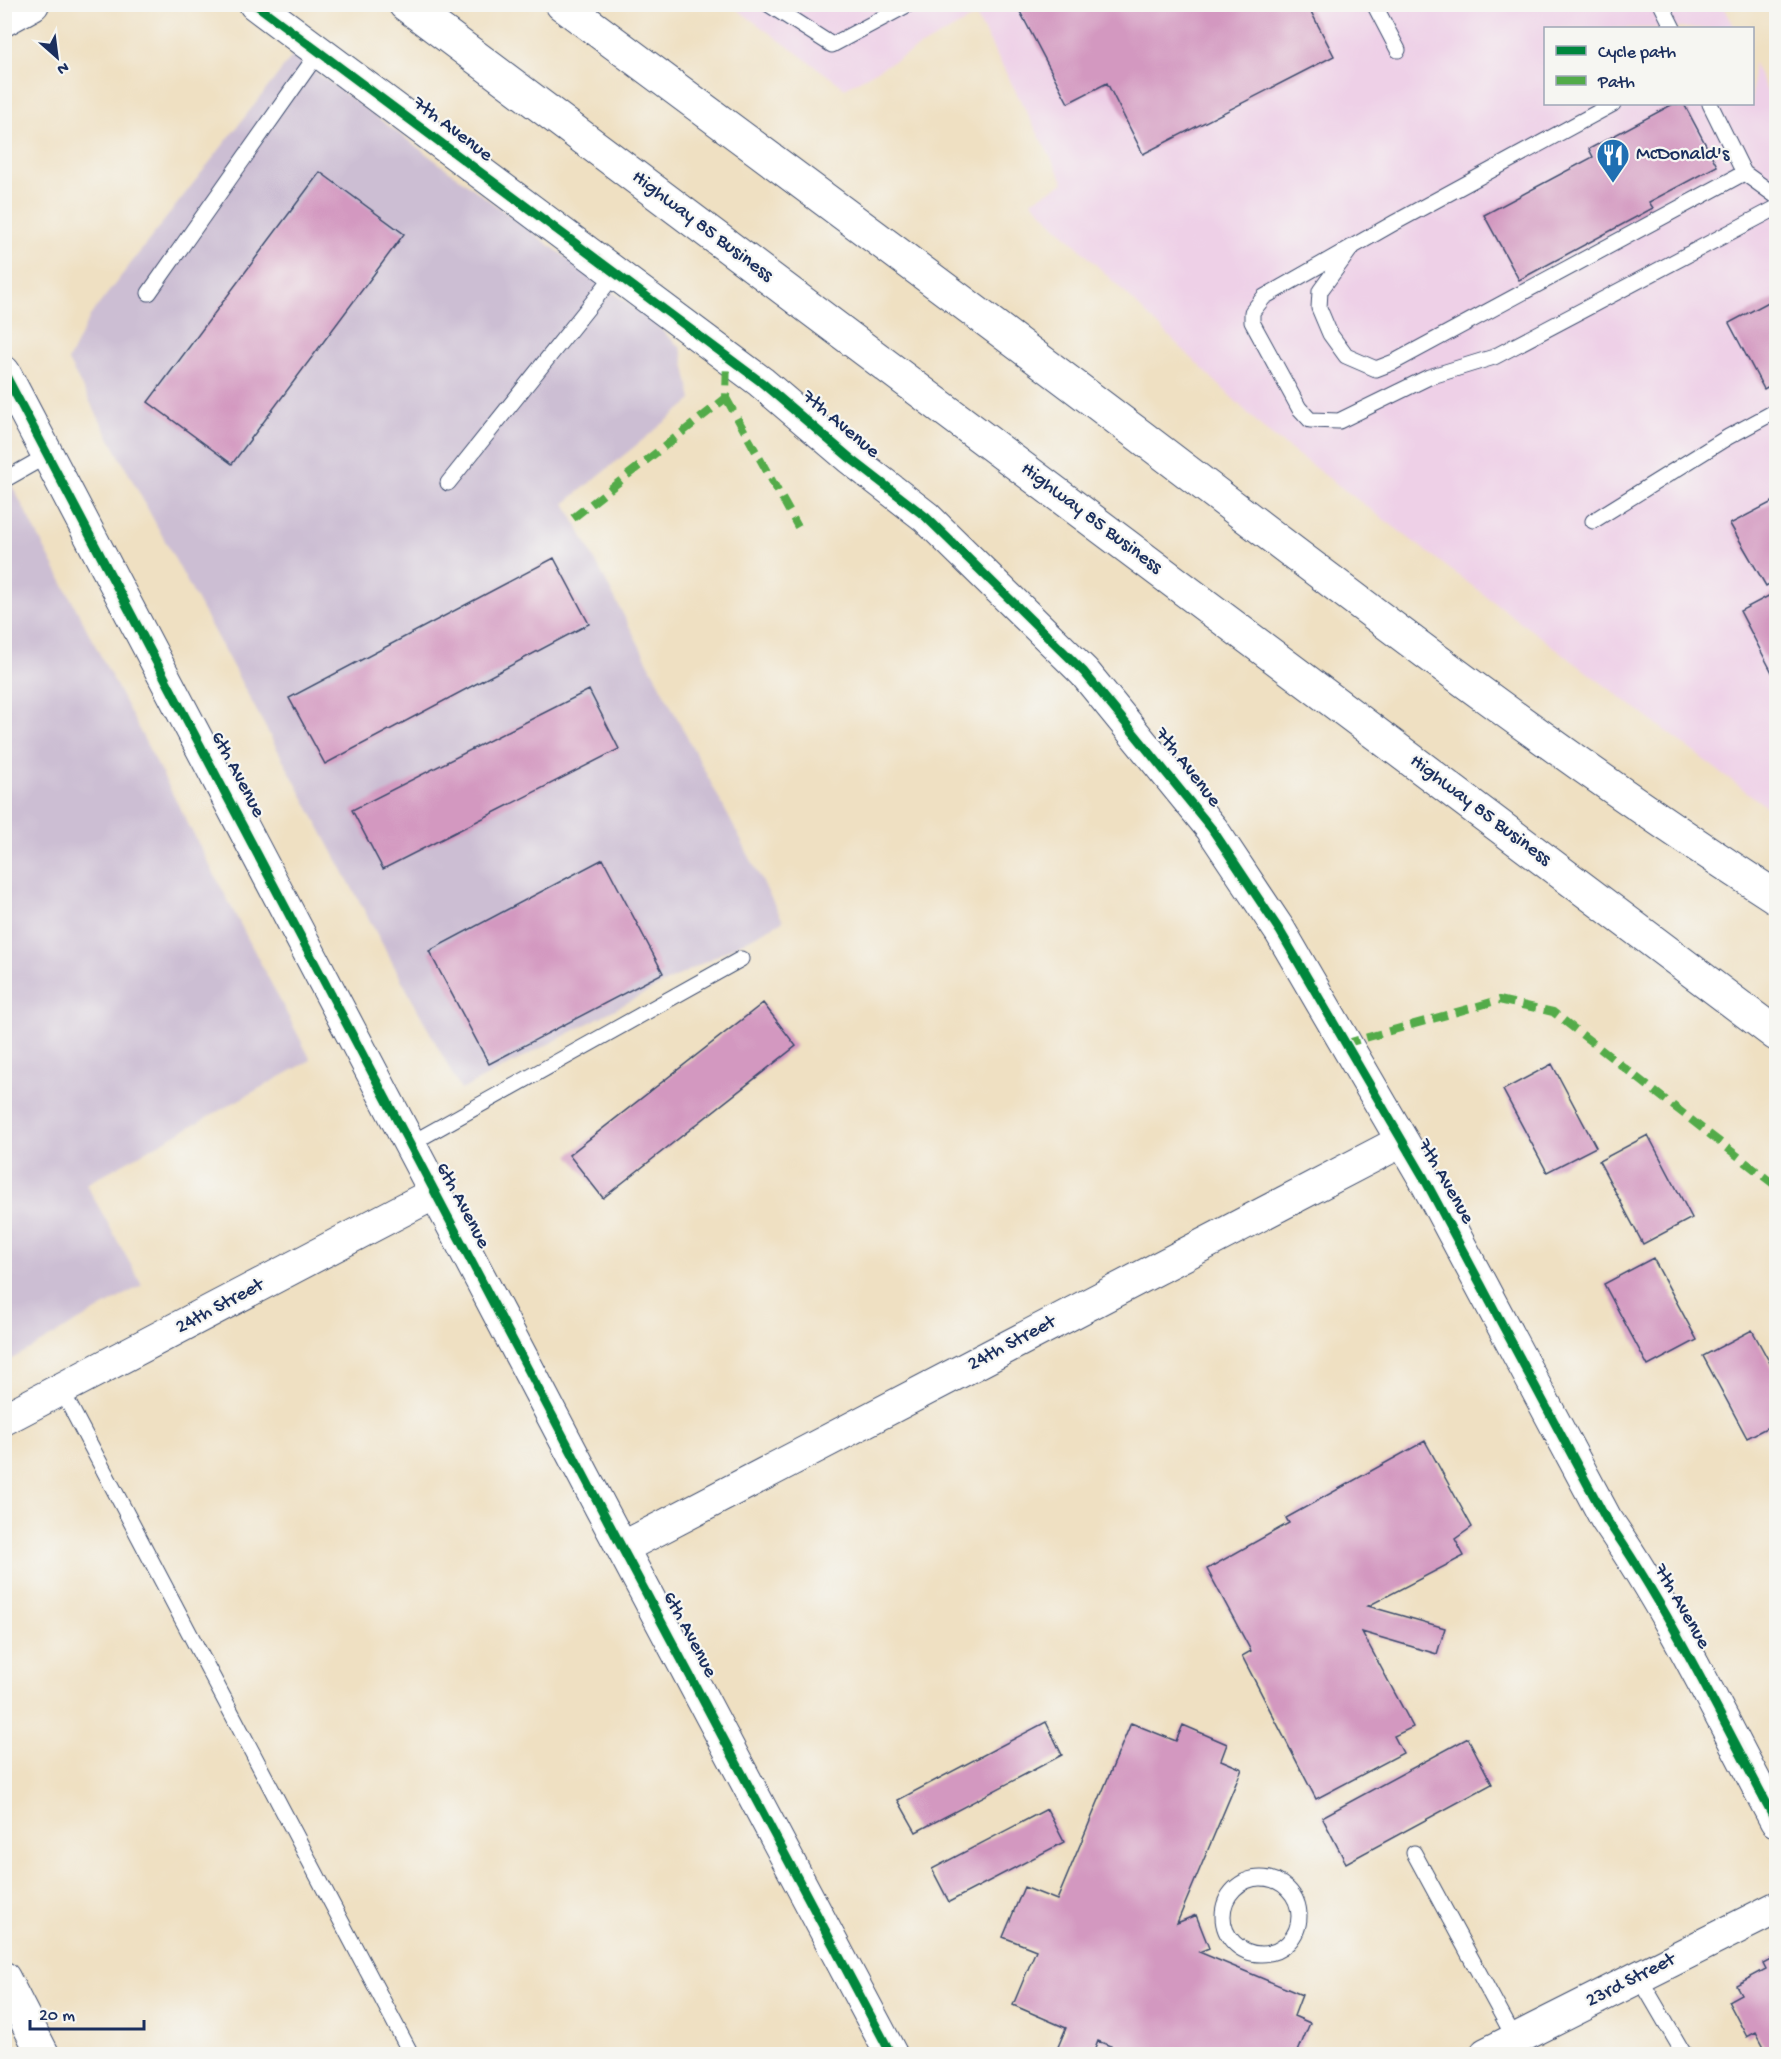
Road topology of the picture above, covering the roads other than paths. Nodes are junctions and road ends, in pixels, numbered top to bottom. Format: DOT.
graph roads {
  1 [pos="33,4"];
  2 [pos="255,4"];
  3 [pos="405,4"];
  4 [pos="562,4"];
  5 [pos="598,4"];
  6 [pos="768,4"];
  7 [pos="909,4"];
  8 [pos="1374,4"];
  9 [pos="1661,4"];
  10 [pos="4,20"];
  11 [pos="1672,27"];
  12 [pos="623,50"];
  13 [pos="1398,50"];
  14 [pos="318,53"];
  15 [pos="1610,105"];
  16 [pos="1710,105"];
  17 [pos="1744,173"];
  18 [pos="1776,196"];
  19 [pos="1776,208"];
  20 [pos="1352,246"];
  21 [pos="615,274"];
  22 [pos="149,293"];
  23 [pos="4,372"];
  24 [pos="1776,411"];
  25 [pos="48,455"];
  26 [pos="4,480"];
  27 [pos="448,483"];
  28 [pos="1593,520"];
  29 [pos="1776,897"];
  30 [pos="741,959"];
  31 [pos="1776,1034"];
  32 [pos="1402,1141"];
  33 [pos="410,1144"];
  34 [pos="435,1193"];
  35 [pos="61,1389"];
  36 [pos="4,1419"];
  37 [pos="622,1548"];
  38 [pos="1776,1821"];
  39 [pos="1414,1853"];
  40 [pos="1294,1897"];
  41 [pos="1776,1908"];
  42 [pos="1639,1977"];
  43 [pos="4,1978"];
  44 [pos="1515,2039"];
  45 [pos="43,2055"];
  46 [pos="411,2055"];
  47 [pos="891,2055"];
  48 [pos="1486,2055"];
  49 [pos="1684,2055"];
  1 -- 10 [label="street"];
  2 -- 14 [label="street, 7th Avenue"];
  3 -- 31 [label="main road, Highway 85 Business"];
  4 -- 12 [label="main road"];
  5 -- 12 [label="main road"];
  6 -- 7 [label="lane"];
  8 -- 13 [label="lane"];
  9 -- 11 [label="lane"];
  12 -- 29 [label="main road"];
  14 -- 21 [label="street, 7th Avenue"];
  14 -- 22 [label="lane"];
  15 -- 20 [label="lane"];
  16 -- 17 [label="lane"];
  17 -- 18 [label="lane"];
  17 -- 20 [label="lane"];
  19 -- 20 [label="lane"];
  21 -- 27 [label="lane"];
  21 -- 32 [label="street, 7th Avenue"];
  23 -- 25 [label="street, 6th Avenue"];
  24 -- 28 [label="lane"];
  25 -- 26 [label="lane"];
  25 -- 33 [label="street, 6th Avenue"];
  30 -- 33 [label="lane"];
  32 -- 37 [label="street, 24th Street"];
  32 -- 38 [label="street, 7th Avenue"];
  33 -- 34 [label="street, 6th Avenue"];
  34 -- 35 [label="street, 24th Street"];
  34 -- 37 [label="street, 6th Avenue"];
  35 -- 36 [label="street, 24th Street"];
  35 -- 46 [label="lane"];
  37 -- 47 [label="street, 6th Avenue"];
  39 -- 44 [label="lane"];
  40 -- 40 [label="lane"];
  41 -- 42 [label="street, 23rd Street"];
  42 -- 44 [label="street, 23rd Street"];
  42 -- 49 [label="lane"];
  43 -- 45 [label="street"];
  44 -- 48 [label="street, 23rd Street"];
}
